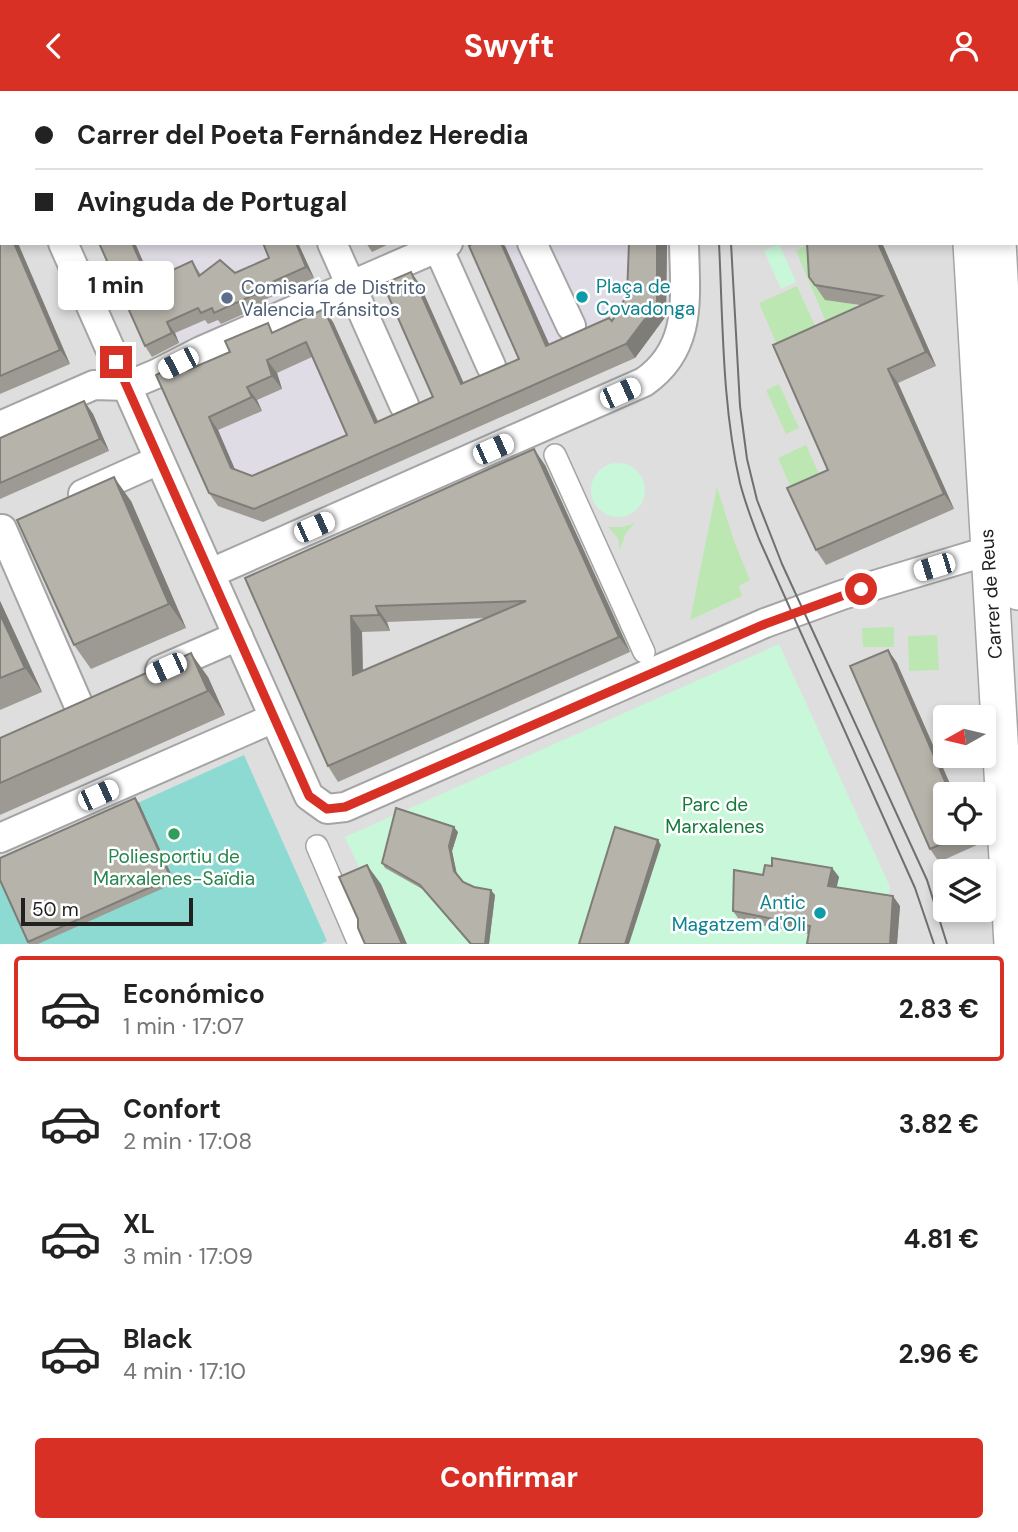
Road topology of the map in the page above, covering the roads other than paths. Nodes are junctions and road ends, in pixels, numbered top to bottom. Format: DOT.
graph roads {
  1 [pos="64,245"];
  2 [pos="333,245"];
  3 [pos="441,245"];
  4 [pos="533,245"];
  5 [pos="684,245"];
  6 [pos="971,245"];
  7 [pos="998,245"];
  8 [pos="351,286"];
  9 [pos="570,326"];
  10 [pos="491,366"];
  11 [pos="1012,378"];
  12 [pos="127,386"];
  13 [pos="404,405"];
  14 [pos="0,426"];
  15 [pos="555,455"];
  16 [pos="159,460"];
  17 [pos="61,503"];
  18 [pos="9,526"];
  19 [pos="1007,543"];
  20 [pos="211,573"];
  21 [pos="1018,592"];
  22 [pos="238,636"];
  23 [pos="644,652"];
  24 [pos="138,680"];
  25 [pos="80,705"];
  26 [pos="274,718"];
  27 [pos="0,838"];
  28 [pos="317,846"];
  29 [pos="359,944"];
  30 [pos="1012,944"];
  1 -- 12 [label="street"];
  2 -- 8 [label="street"];
  3 -- 8 [label="street"];
  3 -- 10 [label="street"];
  4 -- 9 [label="street"];
  5 -- 20 [label="street"];
  6 -- 19 [label="street, Carrer de Reus"];
  7 -- 11 [label="street, Carrer de Reus"];
  8 -- 12 [label="street"];
  8 -- 13 [label="street"];
  11 -- 19 [label="street, Carrer de Reus"];
  12 -- 14 [label="street"];
  12 -- 16 [label="street"];
  15 -- 23 [label="street"];
  16 -- 17 [label="street"];
  16 -- 20 [label="street"];
  18 -- 25 [label="street"];
  19 -- 21 [label="street, Carrer de Reus"];
  19 -- 26 [label="street"];
  19 -- 30 [label="street, Carrer de Reus"];
  20 -- 22 [label="street"];
  22 -- 24 [label="street"];
  22 -- 26 [label="street"];
  26 -- 27 [label="street"];
  28 -- 29 [label="street"];
}
